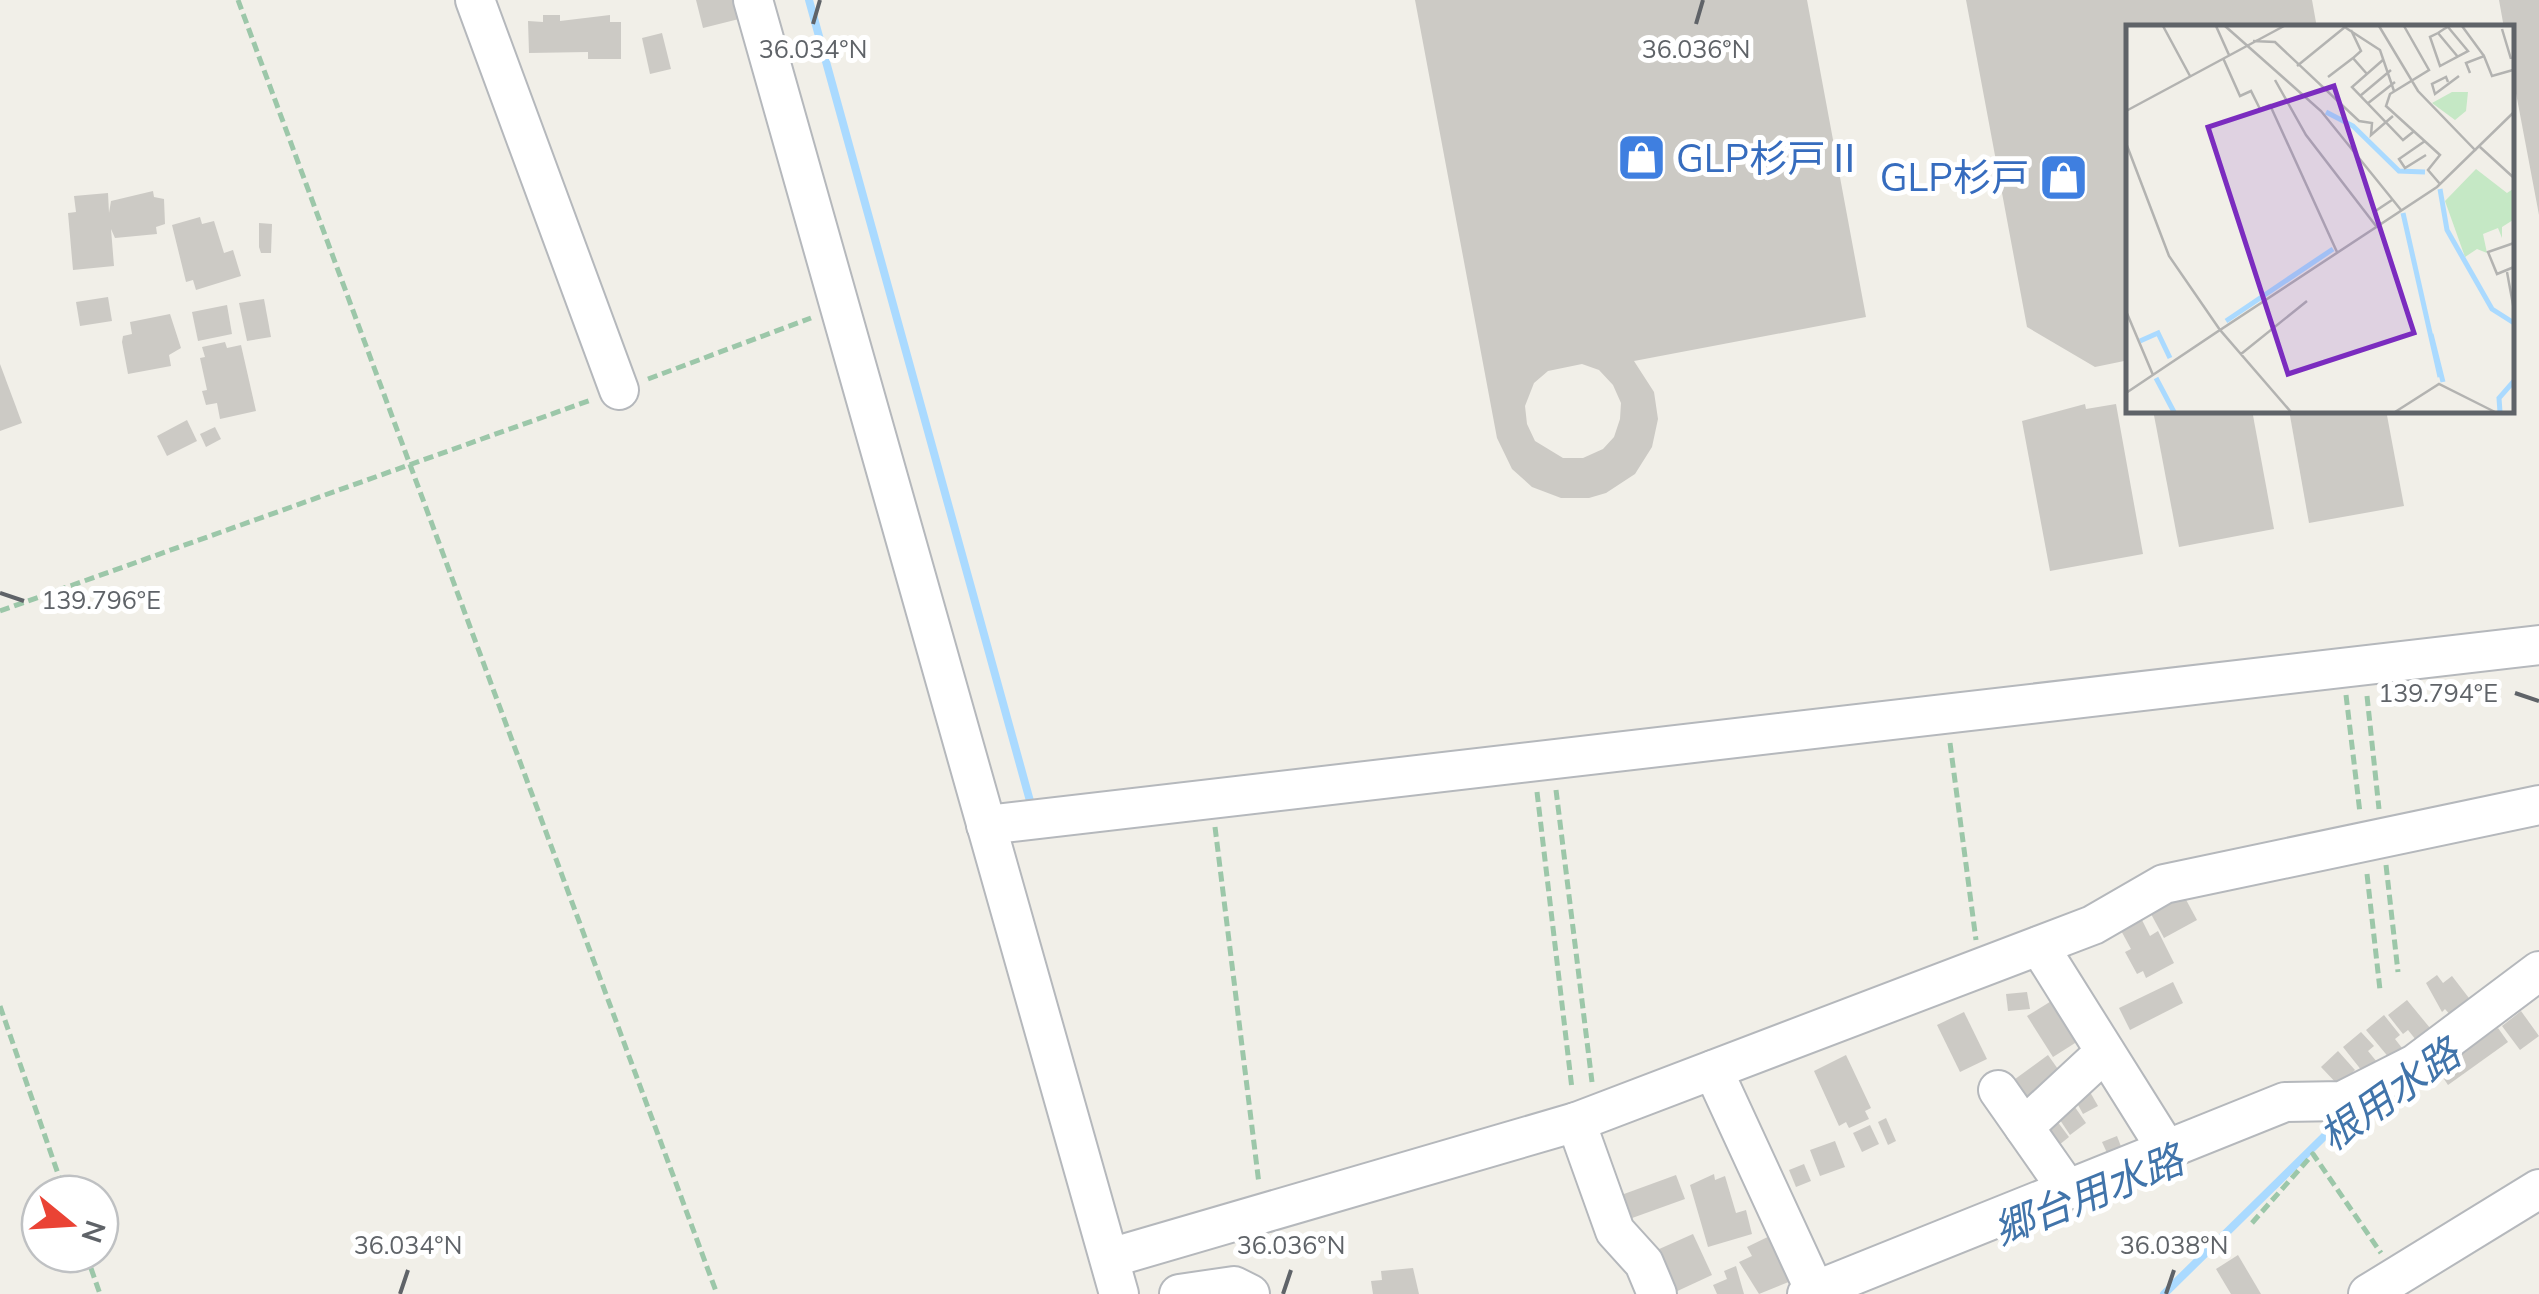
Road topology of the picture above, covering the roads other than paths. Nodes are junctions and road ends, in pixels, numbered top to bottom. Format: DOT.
graph roads {
  1 [pos="474,0"];
  2 [pos="752,0"];
  3 [pos="619,390"];
  4 [pos="2539,645"];
  5 [pos="2539,805"];
  6 [pos="986,825"];
  7 [pos="2039,946"];
  8 [pos="2539,972"];
  9 [pos="2105,1052"];
  10 [pos="1713,1070"];
  11 [pos="1998,1090"];
  12 [pos="1586,1119"];
  13 [pos="2024,1127"];
  14 [pos="2167,1150"];
  15 [pos="2539,1189"];
  16 [pos="2068,1190"];
  17 [pos="1114,1276"];
  18 [pos="2372,1292"];
  19 [pos="1811,1293"];
  20 [pos="1178,1294"];
  21 [pos="1250,1294"];
  22 [pos="1657,1294"];
  1 -- 3 [label="street"];
  2 -- 6 [label="street"];
  4 -- 6 [label="street"];
  5 -- 7 [label="street"];
  6 -- 17 [label="street"];
  7 -- 9 [label="street"];
  7 -- 10 [label="street"];
  8 -- 14 [label="street"];
  9 -- 13 [label="street"];
  9 -- 14 [label="street"];
  10 -- 12 [label="street"];
  10 -- 19 [label="street"];
  11 -- 13 [label="street"];
  12 -- 17 [label="street"];
  12 -- 22 [label="street"];
  13 -- 16 [label="street"];
  14 -- 16 [label="street"];
  15 -- 18 [label="street"];
  16 -- 19 [label="street"];
  20 -- 21 [label="street"];
}
